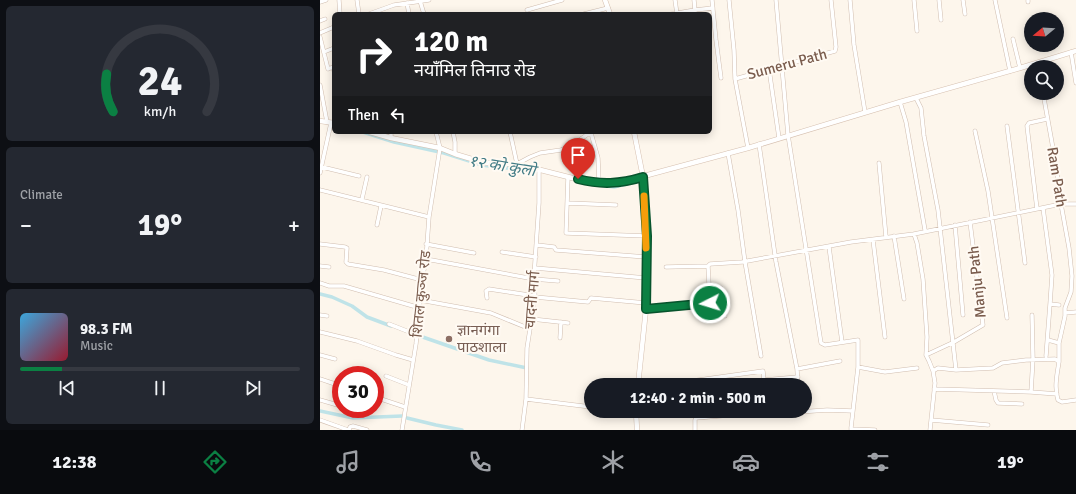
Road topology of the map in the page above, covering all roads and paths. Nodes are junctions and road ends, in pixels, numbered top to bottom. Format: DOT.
graph roads {
  1 [pos="326,0"];
  2 [pos="339,0"];
  3 [pos="357,0"];
  4 [pos="393,0"];
  5 [pos="429,0"];
  6 [pos="562,0"];
  7 [pos="606,0"];
  8 [pos="675,0"];
  9 [pos="694,0"];
  10 [pos="712,0"];
  11 [pos="729,0"];
  12 [pos="776,0"];
  13 [pos="831,0"];
  14 [pos="850,0"];
  15 [pos="914,0"];
  16 [pos="939,0"];
  17 [pos="963,0"];
  18 [pos="995,0"];
  19 [pos="420,1"];
  20 [pos="320,2"];
  21 [pos="407,2"];
  22 [pos="394,5"];
  23 [pos="608,8"];
  24 [pos="713,8"];
  25 [pos="527,10"];
  26 [pos="340,12"];
  27 [pos="359,12"];
  28 [pos="375,12"];
  29 [pos="409,12"];
  30 [pos="423,12"];
  31 [pos="592,12"];
  32 [pos="609,12"];
  33 [pos="675,12"];
  34 [pos="695,12"];
  35 [pos="965,14"];
  36 [pos="324,19"];
  37 [pos="941,20"];
  38 [pos="320,21"];
  39 [pos="332,28"];
  40 [pos="917,31"];
  41 [pos="320,33"];
  42 [pos="320,37"];
  43 [pos="1013,39"];
  44 [pos="332,49"];
  45 [pos="324,52"];
  46 [pos="1074,52"];
  47 [pos="1052,60"];
  48 [pos="782,66"];
  49 [pos="1024,67"];
  50 [pos="332,68"];
  51 [pos="1020,68"];
  52 [pos="768,69"];
  53 [pos="1010,71"];
  54 [pos="721,78"];
  55 [pos="735,79"];
  56 [pos="1076,83"];
  57 [pos="320,85"];
  58 [pos="916,98"];
  59 [pos="1044,100"];
  60 [pos="900,102"];
  61 [pos="865,112"];
  62 [pos="1047,119"];
  63 [pos="320,121"];
  64 [pos="331,124"];
  65 [pos="1007,126"];
  66 [pos="975,131"];
  67 [pos="377,134"];
  68 [pos="391,134"];
  69 [pos="436,134"];
  70 [pos="453,134"];
  71 [pos="510,134"];
  72 [pos="585,134"];
  73 [pos="592,134"];
  74 [pos="634,134"];
  75 [pos="788,135"];
  76 [pos="391,138"];
  77 [pos="779,138"];
  78 [pos="760,144"];
  79 [pos="595,147"];
  80 [pos="440,148"];
  81 [pos="748,148"];
  82 [pos="582,152"];
  83 [pos="728,153"];
  84 [pos="455,154"];
  85 [pos="879,163"];
  86 [pos="517,164"];
  87 [pos="322,167"];
  88 [pos="539,171"];
  89 [pos="320,173"];
  90 [pos="359,176"];
  91 [pos="366,177"];
  92 [pos="643,177"];
  93 [pos="568,178"];
  94 [pos="599,182"];
  95 [pos="320,190"];
  96 [pos="362,199"];
  97 [pos="567,203"];
  98 [pos="1061,204"];
  99 [pos="1076,204"];
  100 [pos="380,206"];
  101 [pos="616,206"];
  102 [pos="1044,208"];
  103 [pos="1037,209"];
  104 [pos="1018,214"];
  105 [pos="429,217"];
  106 [pos="992,219"];
  107 [pos="970,222"];
  108 [pos="377,225"];
  109 [pos="955,225"];
  110 [pos="939,228"];
  111 [pos="926,230"];
  112 [pos="914,234"];
  113 [pos="647,236"];
  114 [pos="894,236"];
  115 [pos="886,237"];
  116 [pos="873,240"];
  117 [pos="320,244"];
  118 [pos="426,244"];
  119 [pos="537,245"];
  120 [pos="829,247"];
  121 [pos="807,250"];
  122 [pos="502,252"];
  123 [pos="474,254"];
  124 [pos="776,256"];
  125 [pos="536,257"];
  126 [pos="646,257"];
  127 [pos="426,259"];
  128 [pos="745,262"];
  129 [pos="1025,263"];
  130 [pos="320,266"];
  131 [pos="708,266"];
  132 [pos="329,267"];
  133 [pos="666,267"];
  134 [pos="535,268"];
  135 [pos="646,278"];
  136 [pos="534,279"];
  137 [pos="422,280"];
  138 [pos="558,281"];
  139 [pos="320,283"];
  140 [pos="721,288"];
  141 [pos="535,296"];
  142 [pos="486,298"];
  143 [pos="904,299"];
  144 [pos="420,300"];
  145 [pos="723,301"];
  146 [pos="646,303"];
  147 [pos="710,303"];
  148 [pos="1050,304"];
  149 [pos="1059,304"];
  150 [pos="420,308"];
  151 [pos="646,309"];
  152 [pos="1076,312"];
  153 [pos="1065,313"];
  154 [pos="320,315"];
  155 [pos="963,315"];
  156 [pos="1032,315"];
  157 [pos="327,316"];
  158 [pos="725,316"];
  159 [pos="1007,318"];
  160 [pos="532,319"];
  161 [pos="561,322"];
  162 [pos="568,323"];
  163 [pos="388,324"];
  164 [pos="530,329"];
  165 [pos="320,332"];
  166 [pos="417,335"];
  167 [pos="885,337"];
  168 [pos="560,338"];
  169 [pos="1048,340"];
  170 [pos="842,342"];
  171 [pos="954,342"];
  172 [pos="1059,343"];
  173 [pos="320,355"];
  174 [pos="926,355"];
  175 [pos="761,356"];
  176 [pos="1046,356"];
  177 [pos="335,359"];
  178 [pos="1033,359"];
  179 [pos="413,360"];
  180 [pos="840,361"];
  181 [pos="1059,362"];
  182 [pos="858,367"];
  183 [pos="917,368"];
  184 [pos="797,369"];
  185 [pos="956,370"];
  186 [pos="933,371"];
  187 [pos="386,376"];
  188 [pos="798,377"];
  189 [pos="639,378"];
  190 [pos="713,378"];
  191 [pos="764,378"];
  192 [pos="787,378"];
  193 [pos="320,379"];
  194 [pos="332,383"];
  195 [pos="409,385"];
  196 [pos="934,389"];
  197 [pos="994,391"];
  198 [pos="1031,392"];
  199 [pos="1056,394"];
  200 [pos="526,399"];
  201 [pos="320,400"];
  202 [pos="1076,400"];
  203 [pos="384,401"];
  204 [pos="332,403"];
  205 [pos="1022,404"];
  206 [pos="584,406"];
  207 [pos="405,407"];
  208 [pos="812,411"];
  209 [pos="853,411"];
  210 [pos="636,418"];
  211 [pos="696,418"];
  212 [pos="320,420"];
  213 [pos="931,420"];
  214 [pos="988,426"];
  215 [pos="851,429"];
  216 [pos="349,430"];
  217 [pos="367,430"];
  218 [pos="402,430"];
  219 [pos="522,430"];
  220 [pos="637,430"];
  221 [pos="695,430"];
  222 [pos="875,430"];
  223 [pos="930,430"];
  1 -- 20 [label="street"];
  2 -- 26 [label="street"];
  3 -- 27 [label="street"];
  4 -- 22 [label="street"];
  5 -- 19 [label="street"];
  6 -- 25 [label="street"];
  7 -- 23 [label="street"];
  8 -- 33 [label="street"];
  9 -- 34 [label="street"];
  10 -- 24 [label="street"];
  11 -- 55 [label="street"];
  12 -- 48 [label="street"];
  13 -- 48 [label="street, Sumeru Path"];
  14 -- 61 [label="street"];
  15 -- 40 [label="street"];
  16 -- 37 [label="street"];
  17 -- 35 [label="street"];
  18 -- 53 [label="street"];
  19 -- 21 [label="street"];
  19 -- 30 [label="street"];
  21 -- 22 [label="street"];
  21 -- 29 [label="street"];
  22 -- 28 [label="street"];
  23 -- 31 [label="street"];
  23 -- 32 [label="street"];
  24 -- 34 [label="street"];
  24 -- 54 [label="street"];
  36 -- 38 [label="street"];
  39 -- 41 [label="street"];
  42 -- 45 [label="street"];
  43 -- 51 [label="street"];
  44 -- 45 [label="street"];
  45 -- 50 [label="street"];
  46 -- 47 [label="street"];
  46 -- 56 [label="street"];
  48 -- 52 [label="street, Sumeru Path"];
  48 -- 75 [label="street"];
  49 -- 51 [label="street"];
  51 -- 53 [label="street"];
  52 -- 55 [label="street, Sumeru Path"];
  52 -- 77 [label="street"];
  53 -- 58 [label="street"];
  55 -- 81 [label="street"];
  57 -- 64 [label="street"];
  58 -- 60 [label="street"];
  58 -- 110 [label="street"];
  59 -- 62 [label="street, Ram Path"];
  60 -- 61 [label="street"];
  60 -- 111 [label="street"];
  61 -- 75 [label="street"];
  62 -- 98 [label="street, Ram Path"];
  62 -- 103 [label="street"];
  63 -- 64 [label="street"];
  64 -- 87 [label="street"];
  65 -- 104 [label="street"];
  66 -- 106 [label="street"];
  67 -- 76 [label="street"];
  68 -- 76 [label="street"];
  69 -- 80 [label="street"];
  70 -- 84 [label="street"];
  71 -- 86 [label="street"];
  72 -- 86 [label="street"];
  73 -- 79 [label="street"];
  74 -- 92 [label="street"];
  75 -- 77 [label="street"];
  75 -- 121 [label="street"];
  76 -- 80 [label="street"];
  77 -- 78 [label="street"];
  78 -- 81 [label="street"];
  78 -- 124 [label="street"];
  79 -- 82 [label="street"];
  79 -- 94 [label="street"];
  80 -- 84 [label="street"];
  80 -- 105 [label="street, शितल कुञ्ज रोड"];
  81 -- 83 [label="street"];
  83 -- 92 [label="street"];
  83 -- 128 [label="street"];
  84 -- 86 [label="street"];
  85 -- 115 [label="street"];
  86 -- 88 [label="street"];
  87 -- 89 [label="street"];
  87 -- 90 [label="street"];
  88 -- 93 [label="street"];
  88 -- 119 [label="street, चादनी मार्ग"];
  91 -- 96 [label="street"];
  92 -- 94 [label="street"];
  92 -- 113 [label="street"];
  93 -- 94 [label="street"];
  93 -- 97 [label="street"];
  95 -- 96 [label="street"];
  96 -- 100 [label="street"];
  97 -- 101 [label="street"];
  97 -- 113 [label="street"];
  98 -- 99 [label="street"];
  98 -- 102 [label="street"];
  98 -- 153 [label="street, Ram Path"];
  100 -- 105 [label="street"];
  100 -- 108 [label="street"];
  102 -- 103 [label="street"];
  102 -- 148 [label="street"];
  103 -- 104 [label="street"];
  104 -- 106 [label="street"];
  104 -- 129 [label="street"];
  105 -- 118 [label="street, शितल कुञ्ज रोड"];
  106 -- 107 [label="street"];
  106 -- 159 [label="street"];
  107 -- 109 [label="street"];
  107 -- 171 [label="street, Manju Path"];
  109 -- 110 [label="street"];
  109 -- 155 [label="street"];
  110 -- 111 [label="street"];
  110 -- 171 [label="street"];
  111 -- 112 [label="street"];
  112 -- 114 [label="street"];
  112 -- 174 [label="street"];
  113 -- 126 [label="street"];
  114 -- 115 [label="street"];
  114 -- 143 [label="street"];
  115 -- 116 [label="street"];
  116 -- 120 [label="street"];
  116 -- 167 [label="street"];
  117 -- 137 [label="street"];
  118 -- 123 [label="street"];
  118 -- 127 [label="street, शितल कुञ्ज रोड"];
  119 -- 125 [label="street, चादनी मार्ग"];
  119 -- 126 [label="street"];
  120 -- 121 [label="street"];
  120 -- 170 [label="street"];
  121 -- 124 [label="street"];
  121 -- 170 [label="street"];
  122 -- 125 [label="street"];
  124 -- 128 [label="street"];
  124 -- 184 [label="street"];
  125 -- 134 [label="street, चादनी मार्ग"];
  126 -- 135 [label="street"];
  127 -- 136 [label="street"];
  127 -- 137 [label="street, शितल कुञ्ज रोड"];
  128 -- 131 [label="street"];
  128 -- 175 [label="street"];
  130 -- 132 [label="street"];
  131 -- 133 [label="street"];
  131 -- 147 [label="street"];
  134 -- 135 [label="street"];
  134 -- 136 [label="street, चादनी मार्ग"];
  135 -- 146 [label="street"];
  136 -- 138 [label="street"];
  136 -- 141 [label="street, चादनी मार्ग"];
  137 -- 144 [label="street, शितल कुञ्ज रोड"];
  139 -- 150 [label="street"];
  140 -- 145 [label="street"];
  141 -- 142 [label="street"];
  141 -- 146 [label="street"];
  141 -- 160 [label="street, चादनी मार्ग"];
  144 -- 150 [label="street, शितल कुञ्ज रोड"];
  144 -- 164 [label="street"];
  145 -- 147 [label="street"];
  145 -- 158 [label="street"];
  146 -- 151 [label="street"];
  147 -- 151 [label="street"];
  148 -- 149 [label="street"];
  148 -- 169 [label="street"];
  150 -- 166 [label="street, शितल कुञ्ज रोड"];
  151 -- 189 [label="street"];
  152 -- 153 [label="street"];
  153 -- 172 [label="street, Ram Path"];
  154 -- 157 [label="street"];
  156 -- 178 [label="street"];
  160 -- 161 [label="street"];
  160 -- 164 [label="street, चादनी मार्ग"];
  161 -- 162 [label="street"];
  161 -- 168 [label="street"];
  163 -- 166 [label="street"];
  164 -- 200 [label="street, चादनी मार्ग"];
  165 -- 179 [label="street"];
  166 -- 179 [label="street, शितल कुञ्ज रोड"];
  169 -- 172 [label="street"];
  169 -- 176 [label="street"];
  170 -- 182 [label="street"];
  171 -- 174 [label="street, Manju Path"];
  171 -- 185 [label="street"];
  172 -- 181 [label="street, Ram Path"];
  173 -- 177 [label="street"];
  174 -- 186 [label="street"];
  178 -- 181 [label="street"];
  178 -- 185 [label="street"];
  178 -- 198 [label="street"];
  179 -- 195 [label="street, शितल कुञ्ज रोड"];
  180 -- 184 [label="street"];
  181 -- 199 [label="street, Ram Path"];
  182 -- 183 [label="street"];
  182 -- 209 [label="street"];
  184 -- 188 [label="street"];
  185 -- 186 [label="street"];
  186 -- 196 [label="street"];
  187 -- 195 [label="street"];
  188 -- 192 [label="street"];
  190 -- 191 [label="street"];
  193 -- 194 [label="street"];
  195 -- 207 [label="street, शितल कुञ्ज रोड"];
  196 -- 197 [label="street"];
  196 -- 213 [label="street"];
  197 -- 198 [label="street"];
  197 -- 205 [label="street"];
  198 -- 199 [label="street"];
  199 -- 202 [label="street"];
  200 -- 206 [label="street"];
  200 -- 219 [label="street, चादनी मार्ग"];
  201 -- 204 [label="street"];
  203 -- 207 [label="street"];
  207 -- 218 [label="street, शितल कुञ्ज रोड"];
  208 -- 209 [label="street"];
  209 -- 215 [label="street"];
  210 -- 220 [label="street"];
  211 -- 221 [label="street"];
  212 -- 216 [label="street"];
  213 -- 214 [label="street"];
  213 -- 223 [label="street"];
  215 -- 222 [label="street"];
  216 -- 217 [label="street"];
}
